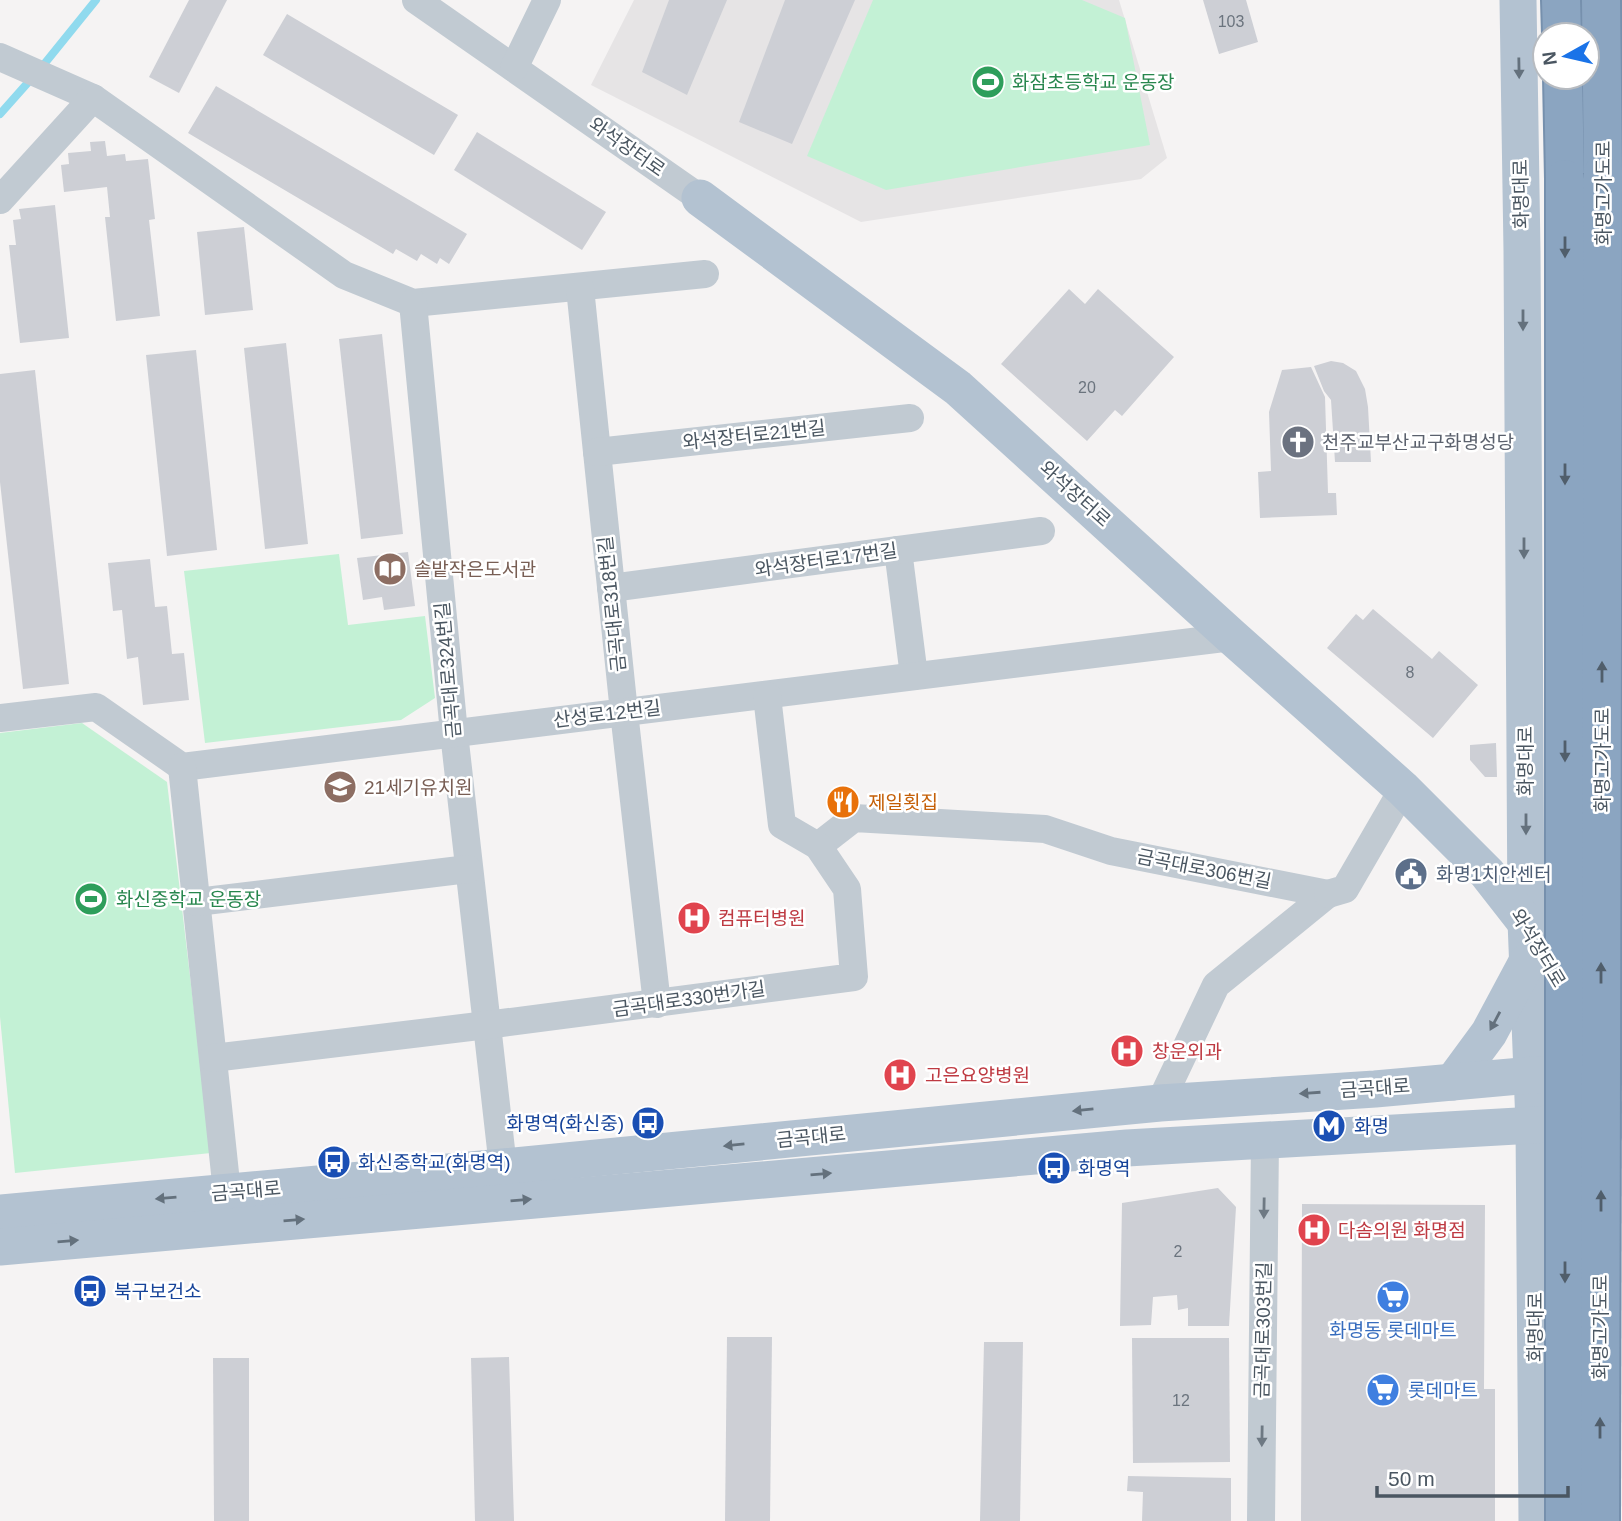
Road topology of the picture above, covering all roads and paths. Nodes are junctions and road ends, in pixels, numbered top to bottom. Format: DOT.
graph roads {
  1 [pos="416,0"];
  2 [pos="547,0"];
  3 [pos="1518,0"];
  4 [pos="1561,0"];
  5 [pos="1601,0"];
  6 [pos="1562,21"];
  7 [pos="1,59"];
  8 [pos="514,68"];
  9 [pos="1563,94"];
  10 [pos="93,98"];
  11 [pos="1612,168"];
  12 [pos="700,198"];
  13 [pos="0,200"];
  14 [pos="1522,250"];
  15 [pos="705,274"];
  16 [pos="580,288"];
  17 [pos="413,303"];
  18 [pos="910,418"];
  19 [pos="597,452"];
  20 [pos="1041,531"];
  21 [pos="898,550"];
  22 [pos="611,588"];
  23 [pos="1232,637"];
  24 [pos="914,676"];
  25 [pos="767,696"];
  26 [pos="624,712"];
  27 [pos="0,718"];
  28 [pos="454,733"];
  29 [pos="182,767"];
  30 [pos="1403,789"];
  31 [pos="818,846"];
  32 [pos="468,869"];
  33 [pos="1328,894"];
  34 [pos="197,902"];
  35 [pos="1526,921"];
  36 [pos="1528,961"];
  37 [pos="657,1004"];
  38 [pos="487,1026"];
  39 [pos="213,1058"];
  40 [pos="1532,1075"];
  41 [pos="1617,1081"];
  42 [pos="1453,1082"];
  43 [pos="1160,1103"];
  44 [pos="1622,1120"];
  45 [pos="1534,1124"];
  46 [pos="1265,1140"];
  47 [pos="503,1167"];
  48 [pos="227,1192"];
  49 [pos="0,1213"];
  50 [pos="0,1248"];
  51 [pos="1261,1521"];
  52 [pos="1537,1521"];
  53 [pos="1565,1521"];
  54 [pos="1600,1521"];
  1 -- 8 [label="street, 와석장터로"];
  2 -- 8 [label="street"];
  3 -- 14 [label="main road, 화명대로, one-way"];
  4 -- 6 [label="highway"];
  5 -- 11 [label="highway, 화명고가도로"];
  7 -- 10 [label="street"];
  8 -- 12 [label="street, 와석장터로"];
  9 -- 14 [label="main road"];
  9 -- 53 [label="highway, 화명고가도로, one-way, bridge"];
  10 -- 13 [label="street"];
  10 -- 17 [label="street"];
  54 -- 11 [label="highway, 화명고가도로, one-way, bridge"];
  12 -- 23 [label="main road, 와석장터로"];
  14 -- 35 [label="main road, 화명대로, one-way"];
  15 -- 16 [label="street"];
  16 -- 17 [label="street"];
  16 -- 19 [label="street, 금곡대로318번길"];
  17 -- 28 [label="street, 금곡대로324번길"];
  18 -- 19 [label="street, 와석장터로21번길"];
  19 -- 22 [label="street, 금곡대로318번길"];
  20 -- 21 [label="street, 와석장터로17번길"];
  21 -- 22 [label="street, 와석장터로17번길"];
  21 -- 24 [label="street"];
  22 -- 26 [label="street, 금곡대로318번길"];
  23 -- 24 [label="street, 산성로12번길"];
  23 -- 30 [label="main road, 와석장터로"];
  24 -- 25 [label="street, 산성로12번길"];
  25 -- 26 [label="street, 산성로12번길"];
  25 -- 31 [label="street, 금곡대로330번가길"];
  26 -- 28 [label="street, 산성로12번길"];
  26 -- 37 [label="street, 금곡대로318번길"];
  27 -- 29 [label="street"];
  28 -- 29 [label="street, 산성로12번길"];
  28 -- 32 [label="street, 금곡대로324번길"];
  29 -- 34 [label="street"];
  30 -- 33 [label="street"];
  30 -- 35 [label="main road, 와석장터로"];
  31 -- 33 [label="street, 금곡대로306번길"];
  31 -- 37 [label="street, 금곡대로330번가길"];
  32 -- 34 [label="street"];
  32 -- 38 [label="street, 금곡대로324번길"];
  33 -- 43 [label="street"];
  34 -- 39 [label="street"];
  35 -- 36 [label="main road, 화명대로"];
  35 -- 41 [label="main road, 와석장터로"];
  36 -- 40 [label="main road, 화명대로"];
  36 -- 42 [label="main road, one-way"];
  37 -- 38 [label="street, 금곡대로330번가길"];
  38 -- 39 [label="street, 금곡대로330번가길"];
  38 -- 47 [label="street, 금곡대로324번길"];
  39 -- 48 [label="street"];
  40 -- 41 [label="main road, 금곡대로"];
  40 -- 42 [label="main road, 금곡대로"];
  40 -- 45 [label="main road, 화명대로"];
  42 -- 43 [label="main road, 금곡대로, one-way"];
  43 -- 47 [label="main road, 금곡대로, one-way"];
  44 -- 45 [label="main road, 금곡대로"];
  45 -- 46 [label="main road, 금곡대로"];
  45 -- 52 [label="main road, 화명대로"];
  50 -- 46 [label="main road, 금곡대로, one-way"];
  46 -- 51 [label="street, 금곡대로303번길, one-way"];
  47 -- 48 [label="main road, 금곡대로"];
  48 -- 49 [label="main road, 금곡대로, one-way"];
}
